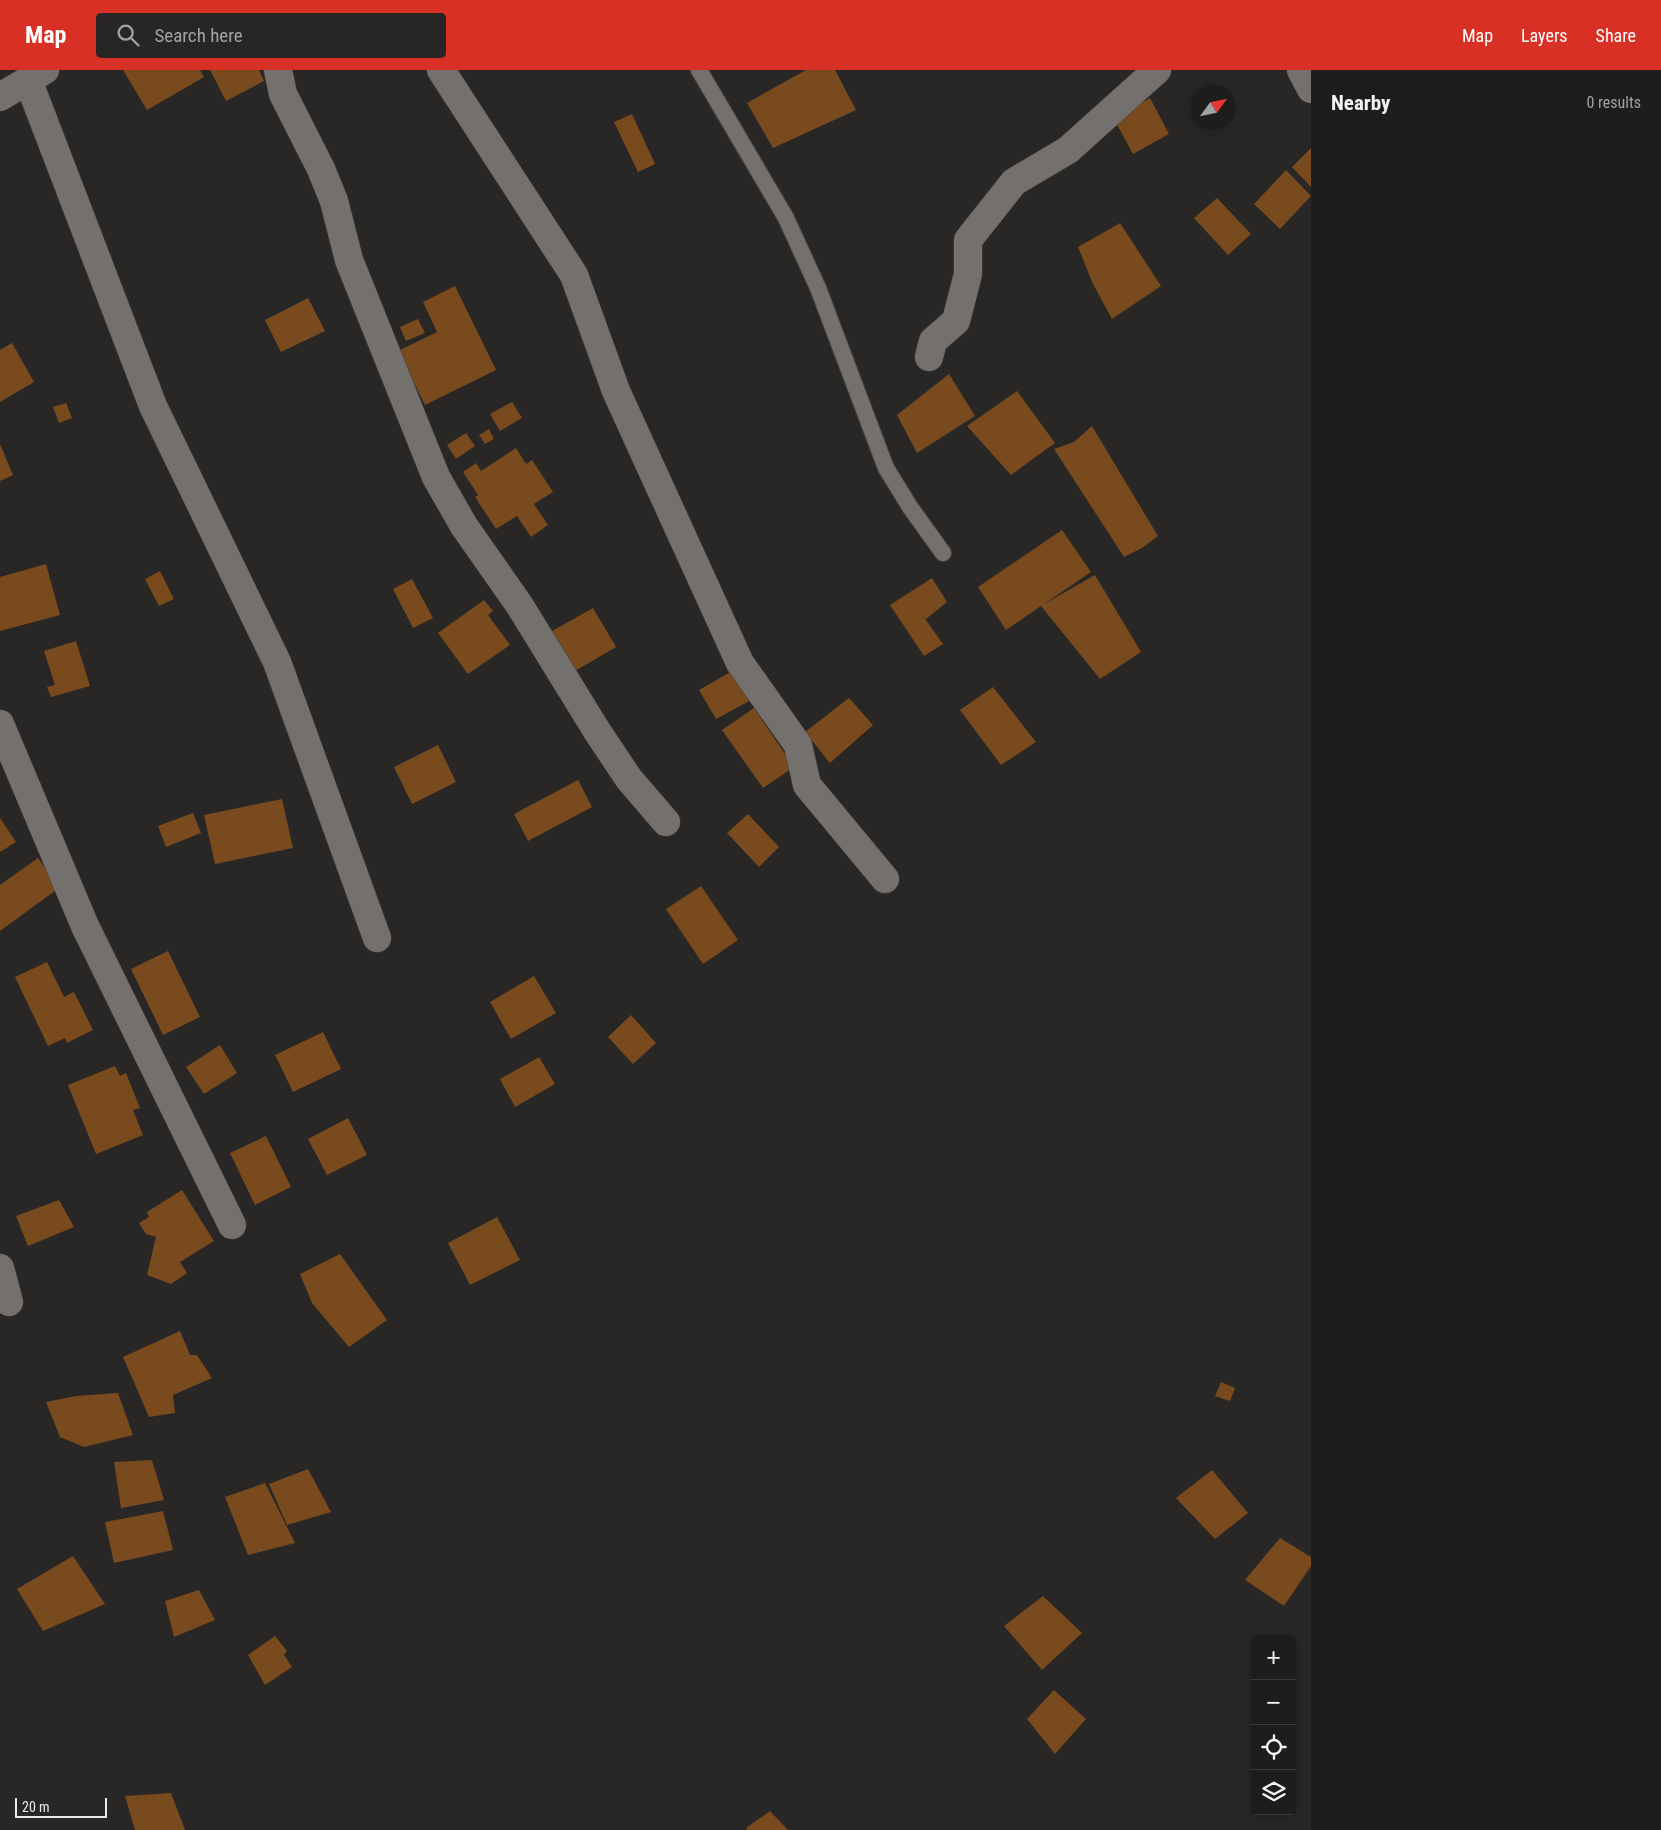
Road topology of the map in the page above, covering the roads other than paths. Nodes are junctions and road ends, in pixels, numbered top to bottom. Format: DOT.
graph roads {
  1 [pos="278,70"];
  2 [pos="441,70"];
  3 [pos="699,70"];
  4 [pos="1157,70"];
  5 [pos="1301,70"];
  6 [pos="37,75"];
  7 [pos="1311,89"];
  8 [pos="0,97"];
  9 [pos="928,357"];
  10 [pos="942,553"];
  11 [pos="0,724"];
  12 [pos="666,822"];
  13 [pos="885,879"];
  14 [pos="376,938"];
  15 [pos="232,1226"];
  16 [pos="0,1268"];
  17 [pos="9,1302"];
  1 -- 12 [label="street"];
  2 -- 13 [label="street"];
  3 -- 10 [label="lane"];
  4 -- 9 [label="street"];
  5 -- 7 [label="street"];
  6 -- 8 [label="street"];
  6 -- 14 [label="street"];
  11 -- 15 [label="street"];
  16 -- 17 [label="street"];
}
